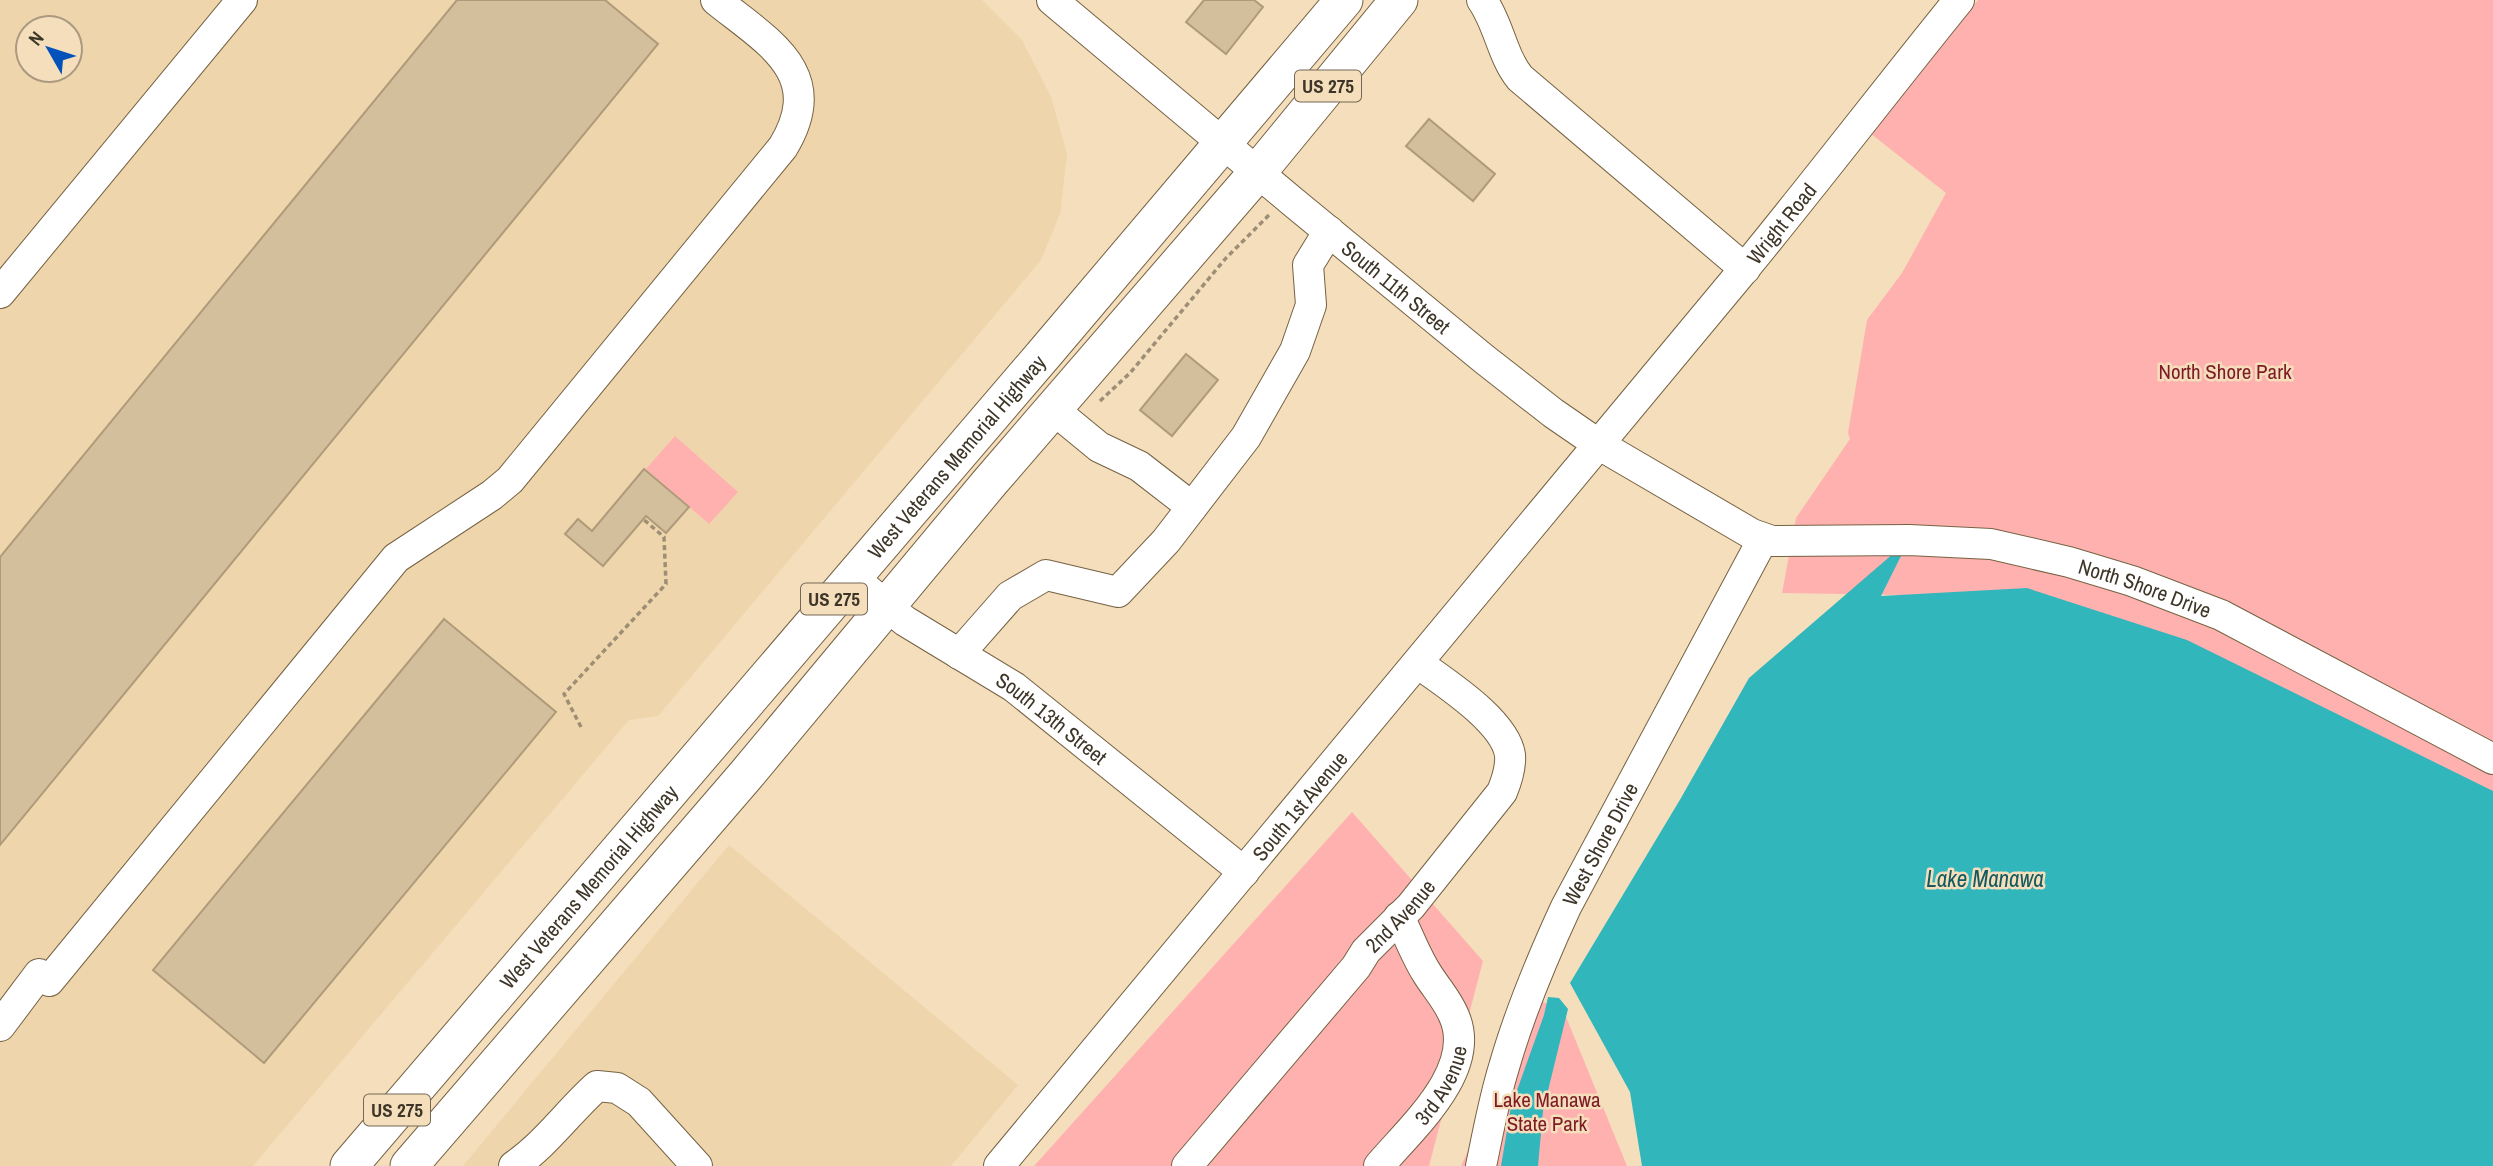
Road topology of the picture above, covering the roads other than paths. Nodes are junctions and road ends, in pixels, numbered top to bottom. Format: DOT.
graph roads {
  1 [pos="242,0"];
  2 [pos="716,0"];
  3 [pos="1052,0"];
  4 [pos="1344,0"];
  5 [pos="1399,0"];
  6 [pos="1482,0"];
  7 [pos="1959,0"];
  8 [pos="1223,144"];
  9 [pos="1257,173"];
  10 [pos="1329,232"];
  11 [pos="1745,269"];
  12 [pos="0,293"];
  13 [pos="1054,410"];
  14 [pos="1598,444"];
  15 [pos="1192,507"];
  16 [pos="1763,539"];
  17 [pos="852,577"];
  18 [pos="886,607"];
  19 [pos="959,654"];
  20 [pos="1419,664"];
  21 [pos="2493,759"];
  22 [pos="1244,872"];
  23 [pos="1399,917"];
  24 [pos="0,1026"];
  25 [pos="534,1161"];
  26 [pos="349,1166"];
  27 [pos="409,1166"];
  28 [pos="697,1166"];
  29 [pos="999,1166"];
  30 [pos="1187,1166"];
  31 [pos="1379,1166"];
  32 [pos="1481,1166"];
  1 -- 12 [label="street"];
  2 -- 24 [label="street"];
  3 -- 8 [label="street, South 11th Street"];
  4 -- 8 [label="main road, West Veterans Memorial Highway / US 275"];
  5 -- 9 [label="main road, West Veterans Memorial Highway / US 275"];
  6 -- 11 [label="street"];
  7 -- 11 [label="street, Wright Road"];
  8 -- 9 [label="street, South 11th Street"];
  8 -- 17 [label="main road, West Veterans Memorial Highway / US 275"];
  9 -- 10 [label="street, South 11th Street"];
  9 -- 13 [label="main road, West Veterans Memorial Highway / US 275"];
  10 -- 14 [label="street, South 11th Street"];
  10 -- 15 [label="street"];
  11 -- 14 [label="street, Wright Road"];
  13 -- 15 [label="street"];
  13 -- 18 [label="main road, West Veterans Memorial Highway / US 275"];
  14 -- 16 [label="street, South 11th Street"];
  14 -- 20 [label="street, South 1st Avenue"];
  15 -- 19 [label="street"];
  16 -- 21 [label="street, North Shore Drive"];
  16 -- 32 [label="street, West Shore Drive"];
  17 -- 18 [label="street, South 13th Street"];
  17 -- 26 [label="main road, West Veterans Memorial Highway / US 275"];
  18 -- 19 [label="street, South 13th Street"];
  18 -- 27 [label="main road, West Veterans Memorial Highway / US 275"];
  19 -- 22 [label="street, South 13th Street"];
  20 -- 22 [label="street, South 1st Avenue"];
  20 -- 23 [label="street, 2nd Avenue"];
  22 -- 29 [label="street, South 1st Avenue"];
  23 -- 30 [label="street, 2nd Avenue"];
  23 -- 31 [label="street, 3rd Avenue"];
  25 -- 28 [label="street"];
}
